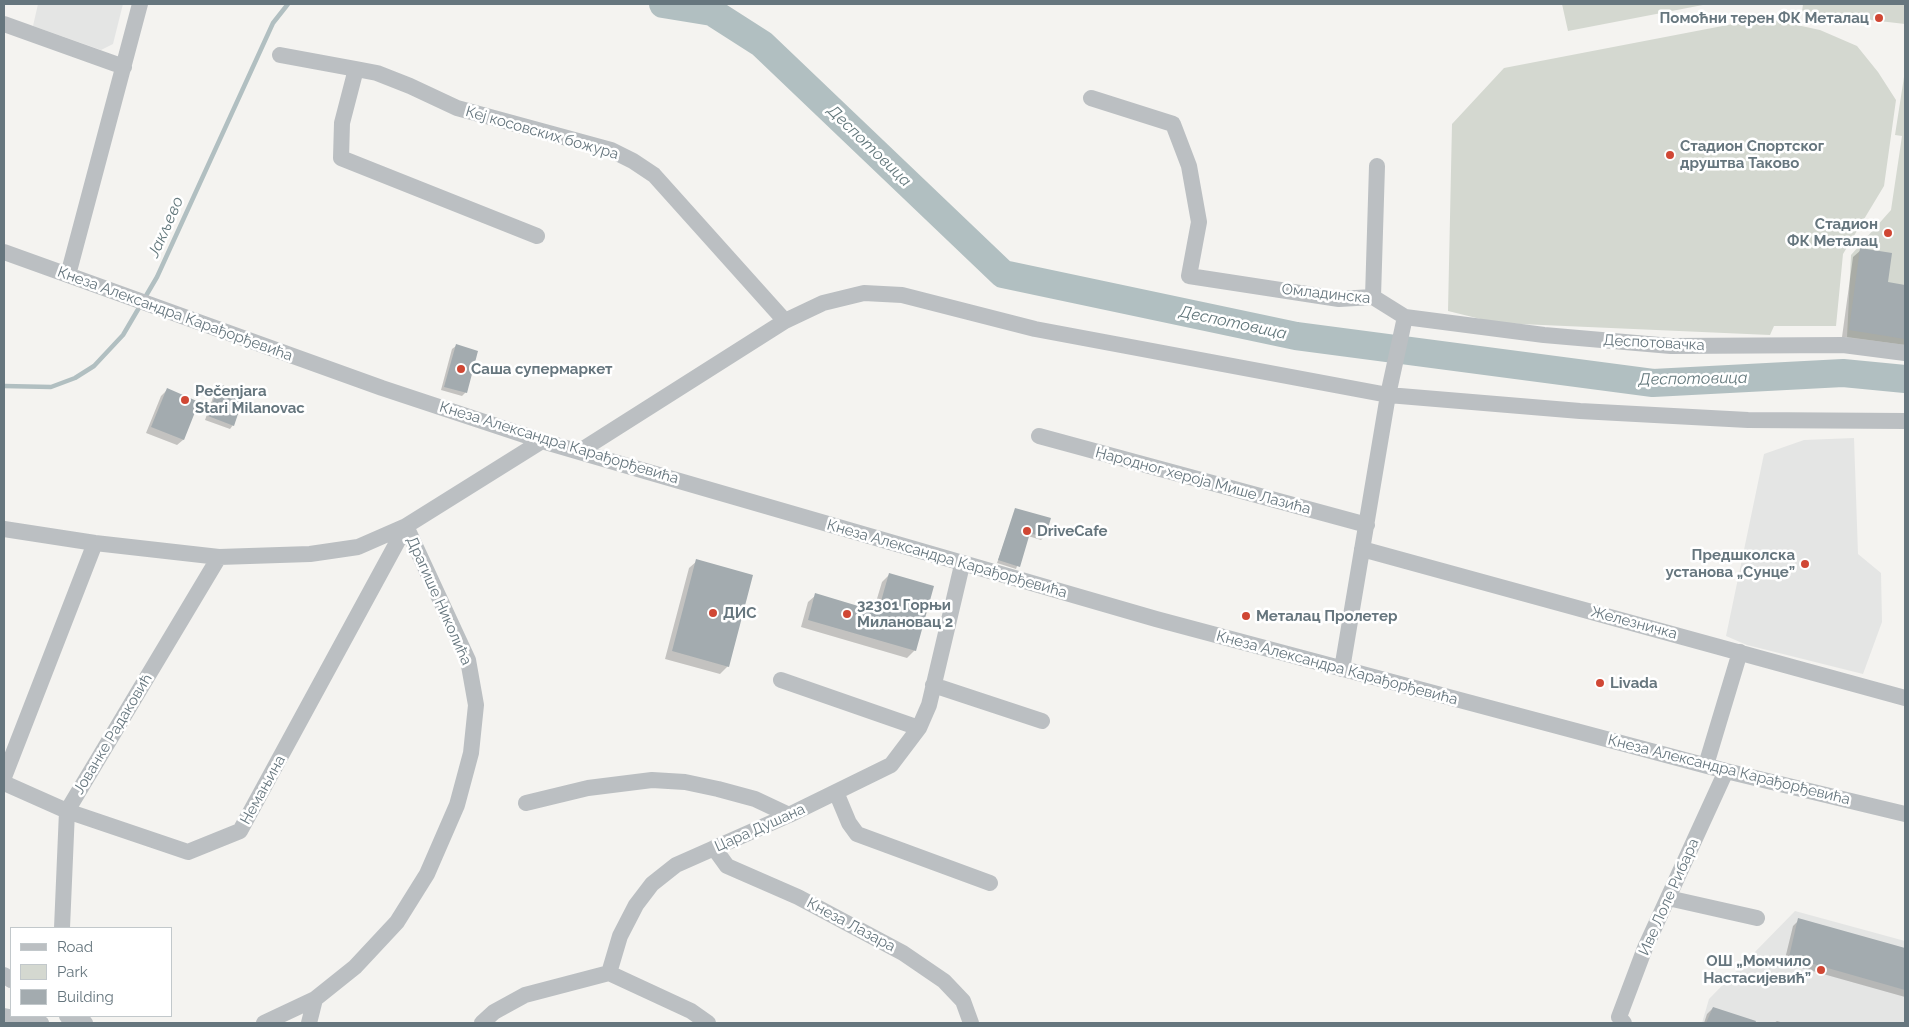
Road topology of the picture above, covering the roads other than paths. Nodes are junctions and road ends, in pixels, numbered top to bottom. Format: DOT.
graph roads {
  1 [pos="140,4"];
  2 [pos="4,24"];
  3 [pos="280,55"];
  4 [pos="124,67"];
  5 [pos="356,70"];
  6 [pos="1091,98"];
  7 [pos="1377,166"];
  8 [pos="537,236"];
  9 [pos="4,252"];
  10 [pos="68,275"];
  11 [pos="1374,297"];
  12 [pos="786,321"];
  13 [pos="1403,323"];
  14 [pos="1905,353"];
  15 [pos="1388,395"];
  16 [pos="1905,421"];
  17 [pos="1039,436"];
  18 [pos="542,440"];
  19 [pos="580,451"];
  20 [pos="1367,525"];
  21 [pos="406,526"];
  22 [pos="4,529"];
  23 [pos="95,543"];
  24 [pos="1362,549"];
  25 [pos="219,557"];
  26 [pos="962,565"];
  27 [pos="1740,652"];
  28 [pos="1342,669"];
  29 [pos="781,680"];
  30 [pos="933,685"];
  31 [pos="1905,698"];
  32 [pos="1042,721"];
  33 [pos="919,728"];
  34 [pos="1706,765"];
  35 [pos="1726,771"];
  36 [pos="4,777"];
  37 [pos="4,783"];
  38 [pos="836,792"];
  39 [pos="526,803"];
  40 [pos="67,812"];
  41 [pos="1905,814"];
  42 [pos="788,815"];
  43 [pos="714,848"];
  44 [pos="990,883"];
  45 [pos="1668,898"];
  46 [pos="1757,918"];
  47 [pos="62,927"];
  48 [pos="609,973"];
  49 [pos="314,999"];
  50 [pos="4,1016"];
  51 [pos="70,1017"];
  52 [pos="41,1023"];
  53 [pos="85,1023"];
  54 [pos="264,1023"];
  55 [pos="309,1023"];
  56 [pos="482,1023"];
  57 [pos="708,1023"];
  58 [pos="971,1023"];
  59 [pos="1624,1023"];
  1 -- 4 [label="street"];
  2 -- 4 [label="street"];
  3 -- 5 [label="street"];
  4 -- 10 [label="street"];
  5 -- 8 [label="street"];
  5 -- 12 [label="street, Кеј косовских божура"];
  6 -- 11 [label="street, Омладинска"];
  7 -- 11 [label="street"];
  9 -- 10 [label="street, Кнеза Александра Карађорђевића"];
  10 -- 18 [label="street, Кнеза Александра Карађорђевића"];
  11 -- 13 [label="street, Омладинска"];
  12 -- 15 [label="street"];
  12 -- 19 [label="street"];
  13 -- 14 [label="street, Деспотовачка"];
  13 -- 15 [label="street"];
  15 -- 16 [label="street"];
  15 -- 20 [label="street"];
  17 -- 20 [label="street, Народног хероја Мише Лазића"];
  18 -- 19 [label="street, Кнеза Александра Карађорђевића"];
  18 -- 21 [label="street"];
  19 -- 26 [label="street, Кнеза Александра Карађорђевића"];
  20 -- 24 [label="street"];
  21 -- 25 [label="street"];
  21 -- 40 [label="street, Немањина"];
  21 -- 49 [label="street, Драгише Николића"];
  22 -- 23 [label="street"];
  23 -- 25 [label="street"];
  23 -- 36 [label="street"];
  24 -- 27 [label="street, Железничка"];
  24 -- 28 [label="street"];
  25 -- 40 [label="street, Јованке Радаковић"];
  26 -- 28 [label="street, Кнеза Александра Карађорђевића"];
  26 -- 30 [label="street, Цара Душана"];
  27 -- 31 [label="street, Железничка"];
  27 -- 34 [label="street"];
  28 -- 34 [label="street, Кнеза Александра Карађорђевића"];
  29 -- 33 [label="street"];
  30 -- 32 [label="street"];
  30 -- 33 [label="street, Цара Душана"];
  33 -- 38 [label="street, Цара Душана"];
  34 -- 35 [label="street, Кнеза Александра Карађорђевића"];
  35 -- 41 [label="street, Кнеза Александра Карађорђевића"];
  35 -- 45 [label="street, Иве Лоле Рибара"];
  37 -- 40 [label="street, Немањина"];
  38 -- 42 [label="street, Цара Душана"];
  38 -- 44 [label="street"];
  39 -- 42 [label="street"];
  40 -- 47 [label="street, Јованке Радаковић"];
  42 -- 43 [label="street, Цара Душана"];
  43 -- 48 [label="street, Цара Душана"];
  43 -- 58 [label="street, Кнеза Лазара"];
  45 -- 46 [label="street"];
  45 -- 59 [label="street, Иве Лоле Рибара"];
  48 -- 56 [label="street"];
  48 -- 57 [label="street"];
  49 -- 54 [label="street, Драгише Николића"];
  49 -- 55 [label="street"];
  50 -- 52 [label="street"];
  51 -- 53 [label="street"];
}
